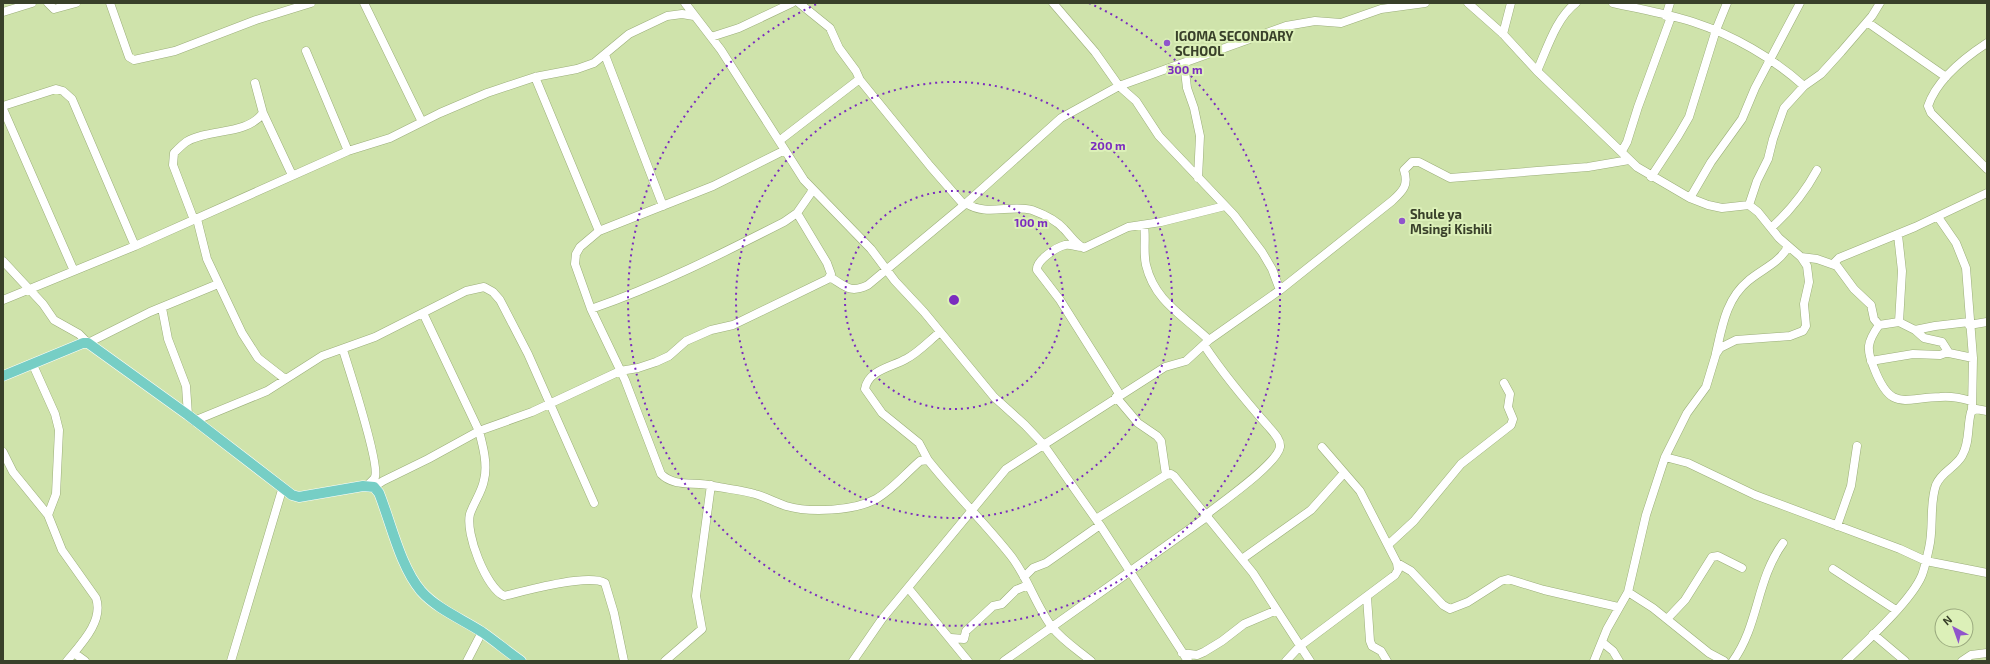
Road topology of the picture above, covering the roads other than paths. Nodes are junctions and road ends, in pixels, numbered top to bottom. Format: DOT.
graph roads {
  1 [pos="32,3"];
  2 [pos="48,3"];
  3 [pos="76,3"];
  4 [pos="110,3"];
  5 [pos="311,3"];
  6 [pos="364,3"];
  7 [pos="685,3"];
  8 [pos="799,3"];
  9 [pos="1053,3"];
  10 [pos="1425,3"];
  11 [pos="1468,3"];
  12 [pos="1511,3"];
  13 [pos="1576,3"];
  14 [pos="1613,3"];
  15 [pos="1670,3"];
  16 [pos="1727,3"];
  17 [pos="1800,3"];
  18 [pos="1880,3"];
  19 [pos="788,4"];
  20 [pos="3,12"];
  21 [pos="694,16"];
  22 [pos="1669,16"];
  23 [pos="1867,22"];
  24 [pos="1716,30"];
  25 [pos="1503,34"];
  26 [pos="711,37"];
  27 [pos="1987,44"];
  28 [pos="306,51"];
  29 [pos="605,56"];
  30 [pos="1771,60"];
  31 [pos="1184,63"];
  32 [pos="1537,71"];
  33 [pos="535,77"];
  34 [pos="1946,77"];
  35 [pos="860,80"];
  36 [pos="255,83"];
  37 [pos="1119,86"];
  38 [pos="1804,86"];
  39 [pos="3,107"];
  40 [pos="263,113"];
  41 [pos="422,122"];
  42 [pos="779,141"];
  43 [pos="785,150"];
  44 [pos="1622,151"];
  45 [pos="348,152"];
  46 [pos="1629,160"];
  47 [pos="1987,169"];
  48 [pos="1817,170"];
  49 [pos="292,175"];
  50 [pos="1651,177"];
  51 [pos="1198,178"];
  52 [pos="813,190"];
  53 [pos="1987,193"];
  54 [pos="1690,198"];
  55 [pos="965,204"];
  56 [pos="1749,205"];
  57 [pos="663,206"];
  58 [pos="1226,206"];
  59 [pos="797,213"];
  60 [pos="1938,217"];
  61 [pos="196,220"];
  62 [pos="1144,225"];
  63 [pos="1771,228"];
  64 [pos="599,231"];
  65 [pos="1898,235"];
  66 [pos="135,246"];
  67 [pos="1082,247"];
  68 [pos="1788,247"];
  69 [pos="1802,257"];
  70 [pos="3,261"];
  71 [pos="1833,264"];
  72 [pos="887,270"];
  73 [pos="74,271"];
  74 [pos="830,277"];
  75 [pos="218,284"];
  76 [pos="28,289"];
  77 [pos="1280,290"];
  78 [pos="3,300"];
  79 [pos="162,308"];
  80 [pos="591,309"];
  81 [pos="423,313"];
  82 [pos="1899,322"];
  83 [pos="1987,322"];
  84 [pos="1969,324"];
  85 [pos="1879,325"];
  86 [pos="1915,330"];
  87 [pos="940,332"];
  88 [pos="1206,342"];
  89 [pos="88,343"];
  90 [pos="343,350"];
  91 [pos="1948,352"];
  92 [pos="1716,354"];
  93 [pos="1973,358"];
  94 [pos="1871,360"];
  95 [pos="33,364"];
  96 [pos="620,372"];
  97 [pos="3,376"];
  98 [pos="285,379"];
  99 [pos="1504,383"];
  100 [pos="1118,396"];
  101 [pos="1971,401"];
  102 [pos="550,403"];
  103 [pos="1972,410"];
  104 [pos="1987,411"];
  105 [pos="191,418"];
  106 [pos="479,431"];
  107 [pos="1043,444"];
  108 [pos="1322,446"];
  109 [pos="1857,446"];
  110 [pos="3,452"];
  111 [pos="1665,457"];
  112 [pos="928,460"];
  113 [pos="1344,473"];
  114 [pos="1166,475"];
  115 [pos="711,485"];
  116 [pos="370,487"];
  117 [pos="282,490"];
  118 [pos="983,494"];
  119 [pos="964,499"];
  120 [pos="594,503"];
  121 [pos="971,510"];
  122 [pos="48,515"];
  123 [pos="1207,515"];
  124 [pos="1098,522"];
  125 [pos="1837,526"];
  126 [pos="1783,543"];
  127 [pos="1388,545"];
  128 [pos="1242,559"];
  129 [pos="1926,561"];
  130 [pos="1397,563"];
  131 [pos="1742,568"];
  132 [pos="1833,569"];
  133 [pos="1130,570"];
  134 [pos="1987,573"];
  135 [pos="1024,577"];
  136 [pos="1028,585"];
  137 [pos="909,589"];
  138 [pos="1628,592"];
  139 [pos="1367,597"];
  140 [pos="1618,607"];
  141 [pos="1277,610"];
  142 [pos="1896,610"];
  143 [pos="1667,619"];
  144 [pos="1052,627"];
  145 [pos="482,632"];
  146 [pos="1873,634"];
  147 [pos="951,638"];
  148 [pos="1602,642"];
  149 [pos="1300,646"];
  150 [pos="1987,652"];
  151 [pos="74,653"];
  152 [pos="1182,653"];
  153 [pos="67,661"];
  154 [pos="86,661"];
  155 [pos="231,661"];
  156 [pos="467,661"];
  157 [pos="521,661"];
  158 [pos="624,661"];
  159 [pos="665,661"];
  160 [pos="853,661"];
  161 [pos="968,661"];
  162 [pos="1004,661"];
  163 [pos="1091,661"];
  164 [pos="1188,661"];
  165 [pos="1286,661"];
  166 [pos="1310,661"];
  167 [pos="1387,661"];
  168 [pos="1594,661"];
  169 [pos="1619,661"];
  170 [pos="1724,661"];
  171 [pos="1732,661"];
  172 [pos="1846,661"];
  173 [pos="1905,661"];
  174 [pos="1962,661"];
  1 -- 20 [label="street"];
  2 -- 3 [label="street"];
  4 -- 5 [label="street"];
  6 -- 41 [label="street"];
  7 -- 21 [label="street"];
  8 -- 35 [label="street"];
  9 -- 37 [label="street"];
  10 -- 31 [label="street"];
  11 -- 25 [label="street"];
  12 -- 25 [label="street"];
  13 -- 32 [label="street"];
  14 -- 22 [label="street"];
  15 -- 22 [label="street"];
  16 -- 24 [label="street"];
  17 -- 30 [label="street"];
  18 -- 23 [label="street"];
  19 -- 26 [label="street"];
  21 -- 26 [label="street"];
  21 -- 29 [label="street"];
  22 -- 24 [label="street"];
  22 -- 44 [label="street"];
  23 -- 34 [label="street"];
  23 -- 38 [label="street"];
  24 -- 30 [label="street"];
  24 -- 50 [label="street"];
  25 -- 32 [label="street"];
  26 -- 42 [label="street"];
  27 -- 34 [label="street"];
  28 -- 45 [label="street"];
  29 -- 33 [label="street"];
  29 -- 57 [label="street"];
  30 -- 38 [label="street"];
  30 -- 54 [label="street"];
  31 -- 37 [label="street"];
  31 -- 51 [label="street"];
  32 -- 44 [label="street"];
  33 -- 41 [label="street"];
  33 -- 64 [label="street"];
  34 -- 47 [label="street"];
  35 -- 42 [label="street"];
  35 -- 55 [label="street"];
  36 -- 40 [label="street"];
  37 -- 51 [label="street"];
  37 -- 55 [label="street"];
  38 -- 56 [label="street"];
  39 -- 66 [label="street"];
  39 -- 73 [label="street"];
  40 -- 49 [label="street"];
  40 -- 61 [label="street"];
  41 -- 45 [label="street"];
  42 -- 43 [label="street"];
  43 -- 52 [label="street"];
  43 -- 57 [label="street"];
  44 -- 46 [label="street"];
  45 -- 49 [label="street"];
  46 -- 50 [label="street"];
  46 -- 77 [label="street"];
  48 -- 63 [label="street"];
  49 -- 61 [label="street"];
  50 -- 54 [label="street"];
  51 -- 58 [label="street"];
  52 -- 59 [label="street"];
  52 -- 72 [label="street"];
  53 -- 60 [label="street"];
  54 -- 56 [label="street"];
  55 -- 67 [label="street"];
  55 -- 72 [label="street"];
  56 -- 63 [label="street"];
  57 -- 64 [label="street"];
  58 -- 62 [label="street"];
  58 -- 77 [label="street"];
  59 -- 74 [label="street"];
  59 -- 80 [label="street"];
  60 -- 65 [label="street"];
  60 -- 84 [label="street"];
  61 -- 66 [label="street"];
  61 -- 75 [label="street"];
  62 -- 67 [label="street"];
  62 -- 88 [label="street"];
  63 -- 68 [label="street"];
  64 -- 80 [label="street"];
  65 -- 71 [label="street"];
  65 -- 82 [label="street"];
  66 -- 73 [label="street"];
  67 -- 100 [label="street"];
  68 -- 69 [label="street"];
  68 -- 92 [label="street"];
  69 -- 71 [label="street"];
  69 -- 92 [label="street"];
  70 -- 76 [label="street"];
  71 -- 85 [label="street"];
  72 -- 74 [label="street"];
  72 -- 87 [label="street"];
  73 -- 76 [label="street"];
  74 -- 96 [label="street"];
  75 -- 79 [label="street"];
  75 -- 98 [label="street"];
  76 -- 78 [label="street"];
  76 -- 89 [label="street"];
  77 -- 88 [label="street"];
  79 -- 89 [label="street"];
  79 -- 105 [label="street"];
  80 -- 96 [label="street"];
  81 -- 90 [label="street"];
  81 -- 102 [label="street"];
  81 -- 106 [label="street"];
  82 -- 85 [label="street"];
  82 -- 86 [label="street"];
  83 -- 84 [label="street"];
  84 -- 86 [label="street"];
  84 -- 93 [label="street"];
  85 -- 94 [label="street"];
  86 -- 91 [label="street"];
  87 -- 107 [label="street"];
  87 -- 112 [label="street"];
  88 -- 100 [label="street"];
  88 -- 123 [label="street"];
  89 -- 95 [label="main road"];
  89 -- 105 [label="main road"];
  90 -- 98 [label="street"];
  90 -- 116 [label="street"];
  91 -- 93 [label="street"];
  91 -- 94 [label="street"];
  92 -- 111 [label="street"];
  93 -- 101 [label="street"];
  94 -- 101 [label="street"];
  95 -- 97 [label="main road"];
  95 -- 122 [label="street"];
  96 -- 102 [label="street"];
  96 -- 115 [label="street"];
  98 -- 105 [label="street"];
  99 -- 127 [label="street"];
  100 -- 107 [label="street"];
  100 -- 114 [label="street"];
  101 -- 103 [label="street"];
  102 -- 106 [label="street"];
  102 -- 120 [label="street"];
  103 -- 104 [label="street"];
  103 -- 129 [label="street"];
  105 -- 117 [label="main road"];
  106 -- 116 [label="street"];
  106 -- 158 [label="street"];
  107 -- 118 [label="street"];
  107 -- 124 [label="street"];
  108 -- 113 [label="street"];
  109 -- 125 [label="street"];
  110 -- 122 [label="street"];
  111 -- 125 [label="street"];
  111 -- 138 [label="street"];
  112 -- 115 [label="street"];
  112 -- 119 [label="street"];
  113 -- 127 [label="street"];
  113 -- 128 [label="street"];
  114 -- 123 [label="street"];
  114 -- 124 [label="street"];
  115 -- 159 [label="street"];
  116 -- 117 [label="main road"];
  116 -- 145 [label="main road"];
  117 -- 155 [label="street"];
  118 -- 119 [label="street"];
  118 -- 121 [label="street"];
  119 -- 121 [label="street"];
  121 -- 135 [label="street"];
  121 -- 137 [label="street"];
  122 -- 151 [label="street"];
  123 -- 128 [label="street"];
  123 -- 133 [label="street"];
  124 -- 133 [label="street"];
  124 -- 135 [label="street"];
  125 -- 129 [label="street"];
  126 -- 171 [label="street"];
  127 -- 130 [label="street"];
  128 -- 141 [label="street"];
  129 -- 134 [label="street"];
  129 -- 142 [label="street"];
  130 -- 139 [label="street"];
  130 -- 140 [label="street"];
  131 -- 143 [label="street"];
  132 -- 142 [label="street"];
  133 -- 144 [label="street"];
  133 -- 152 [label="street"];
  135 -- 136 [label="street"];
  136 -- 144 [label="street"];
  136 -- 147 [label="street"];
  137 -- 147 [label="street"];
  137 -- 160 [label="street"];
  138 -- 140 [label="street"];
  138 -- 143 [label="street"];
  139 -- 149 [label="street"];
  139 -- 167 [label="street"];
  140 -- 148 [label="street"];
  141 -- 149 [label="street"];
  141 -- 152 [label="street"];
  142 -- 146 [label="street"];
  143 -- 170 [label="street"];
  144 -- 162 [label="street"];
  144 -- 163 [label="street"];
  145 -- 156 [label="street"];
  145 -- 157 [label="main road"];
  146 -- 172 [label="street"];
  146 -- 173 [label="street"];
  147 -- 161 [label="street"];
  148 -- 168 [label="street"];
  148 -- 169 [label="street"];
  149 -- 165 [label="street"];
  149 -- 166 [label="street"];
  150 -- 174 [label="street"];
  151 -- 153 [label="street"];
  151 -- 154 [label="street"];
  152 -- 164 [label="street"];
}
